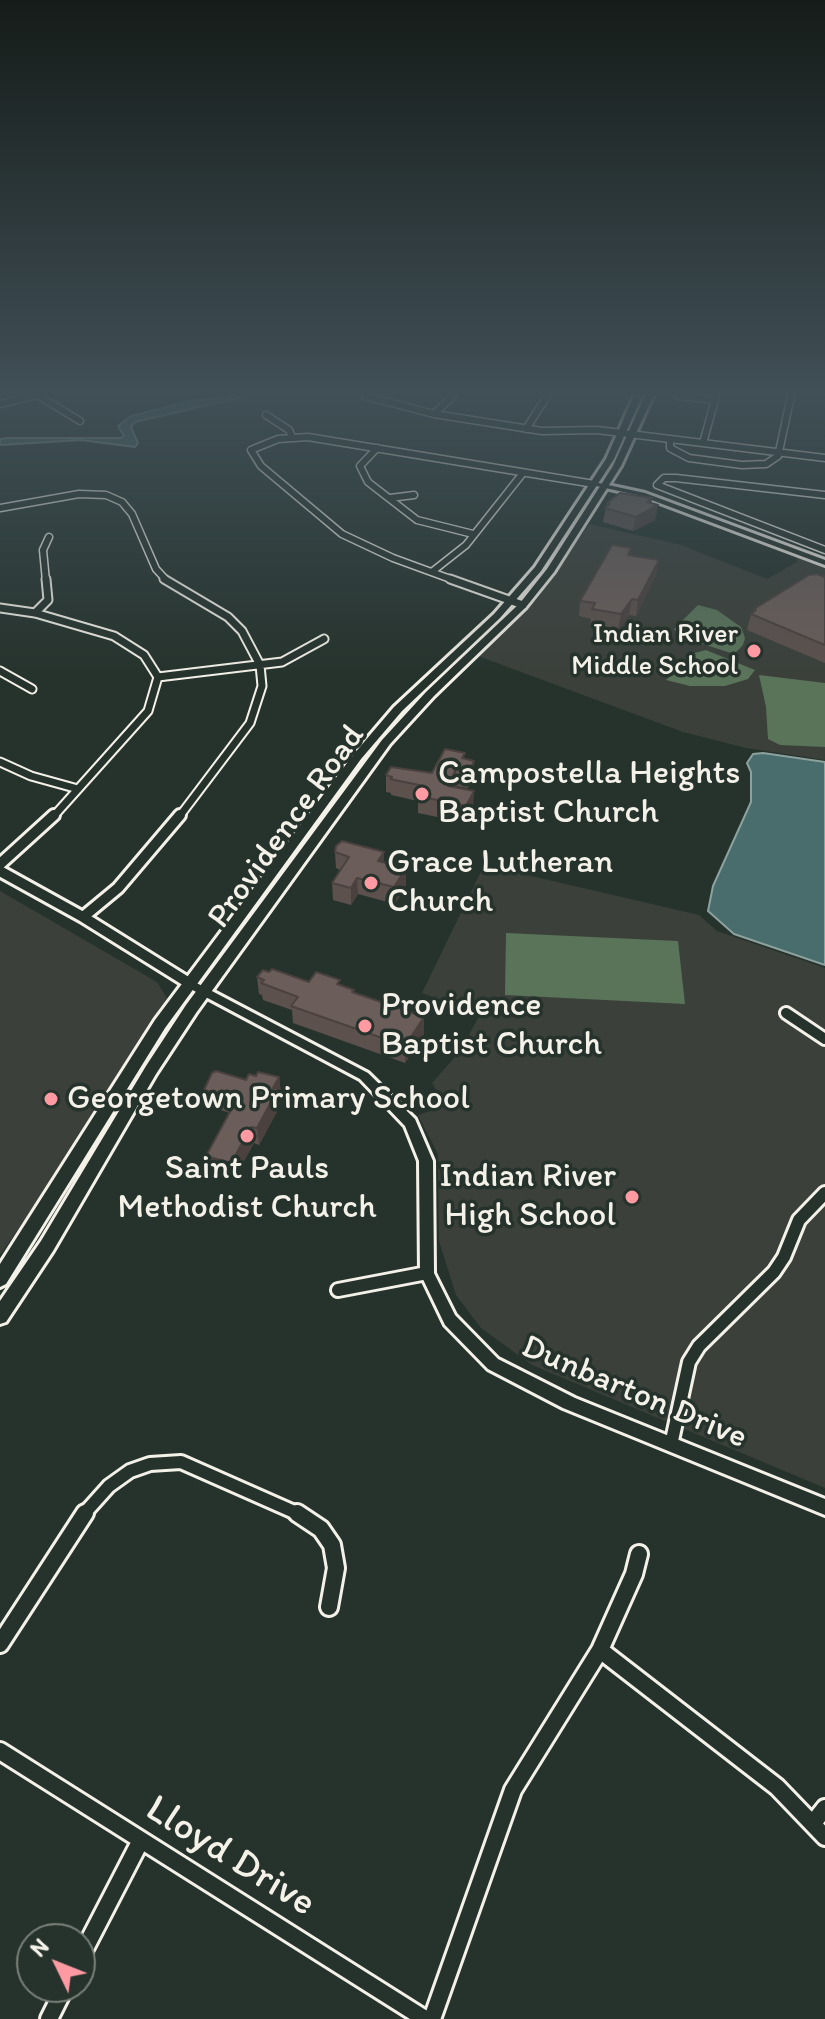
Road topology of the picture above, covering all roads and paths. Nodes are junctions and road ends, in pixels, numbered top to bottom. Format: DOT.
graph roads {
  1 [pos="288,490"];
  2 [pos="379,490"];
  3 [pos="509,490"];
  4 [pos="596,490"];
  5 [pos="622,490"];
  6 [pos="667,490"];
  7 [pos="784,490"];
  8 [pos="414,495"];
  9 [pos="825,495"];
  10 [pos="390,498"];
  11 [pos="0,508"];
  12 [pos="473,534"];
  13 [pos="49,537"];
  14 [pos="825,550"];
  15 [pos="812,558"];
  16 [pos="825,563"];
  17 [pos="433,571"];
  18 [pos="518,602"];
  19 [pos="0,608"];
  20 [pos="35,613"];
  21 [pos="324,639"];
  22 [pos="260,665"];
  23 [pos="0,671"];
  24 [pos="158,677"];
  25 [pos="32,689"];
  26 [pos="0,762"];
  27 [pos="78,789"];
  28 [pos="0,864"];
  29 [pos="0,871"];
  30 [pos="83,917"];
  31 [pos="189,983"];
  32 [pos="204,991"];
  33 [pos="786,1013"];
  34 [pos="825,1039"];
  35 [pos="825,1193"];
  36 [pos="427,1273"];
  37 [pos="0,1279"];
  38 [pos="338,1290"];
  39 [pos="0,1316"];
  40 [pos="671,1445"];
  41 [pos="825,1507"];
  42 [pos="639,1554"];
  43 [pos="329,1607"];
  44 [pos="0,1644"];
  45 [pos="600,1650"];
  46 [pos="0,1751"];
  47 [pos="825,1808"];
  48 [pos="814,1822"];
  49 [pos="825,1837"];
  50 [pos="140,1842"];
  51 [pos="96,1927"];
  52 [pos="425,2019"];
  53 [pos="432,2019"];
  1 -- 17 [label="street"];
  2 -- 10 [label="street"];
  3 -- 12 [label="street"];
  4 -- 18 [label="main road, Providence Road"];
  5 -- 15 [label="street"];
  6 -- 14 [label="street"];
  7 -- 9 [label="street"];
  8 -- 10 [label="street"];
  10 -- 12 [label="street"];
  11 -- 22 [label="street"];
  12 -- 17 [label="street"];
  13 -- 20 [label="street"];
  14 -- 15 [label="street"];
  15 -- 16 [label="street"];
  17 -- 18 [label="street"];
  18 -- 31 [label="main road, Providence Road"];
  18 -- 32 [label="main road, Providence Road"];
  19 -- 20 [label="street"];
  20 -- 24 [label="street"];
  21 -- 22 [label="street"];
  22 -- 24 [label="street"];
  22 -- 30 [label="street"];
  23 -- 25 [label="street"];
  24 -- 27 [label="street"];
  26 -- 27 [label="street"];
  27 -- 28 [label="street"];
  29 -- 30 [label="street, Dunbarton Drive"];
  30 -- 31 [label="street, Dunbarton Drive"];
  31 -- 32 [label="street, Dunbarton Drive"];
  31 -- 37 [label="main road, Providence Road"];
  32 -- 36 [label="street, Dunbarton Drive"];
  32 -- 39 [label="main road, Providence Road"];
  33 -- 34 [label="street"];
  35 -- 40 [label="street"];
  36 -- 38 [label="street"];
  36 -- 40 [label="street, Dunbarton Drive"];
  40 -- 41 [label="street, Dunbarton Drive"];
  42 -- 45 [label="street"];
  43 -- 44 [label="street"];
  45 -- 48 [label="street"];
  45 -- 53 [label="street"];
  46 -- 50 [label="street, Lloyd Drive"];
  47 -- 48 [label="street"];
  48 -- 49 [label="street"];
  50 -- 51 [label="street"];
  50 -- 52 [label="street, Lloyd Drive"];
}
